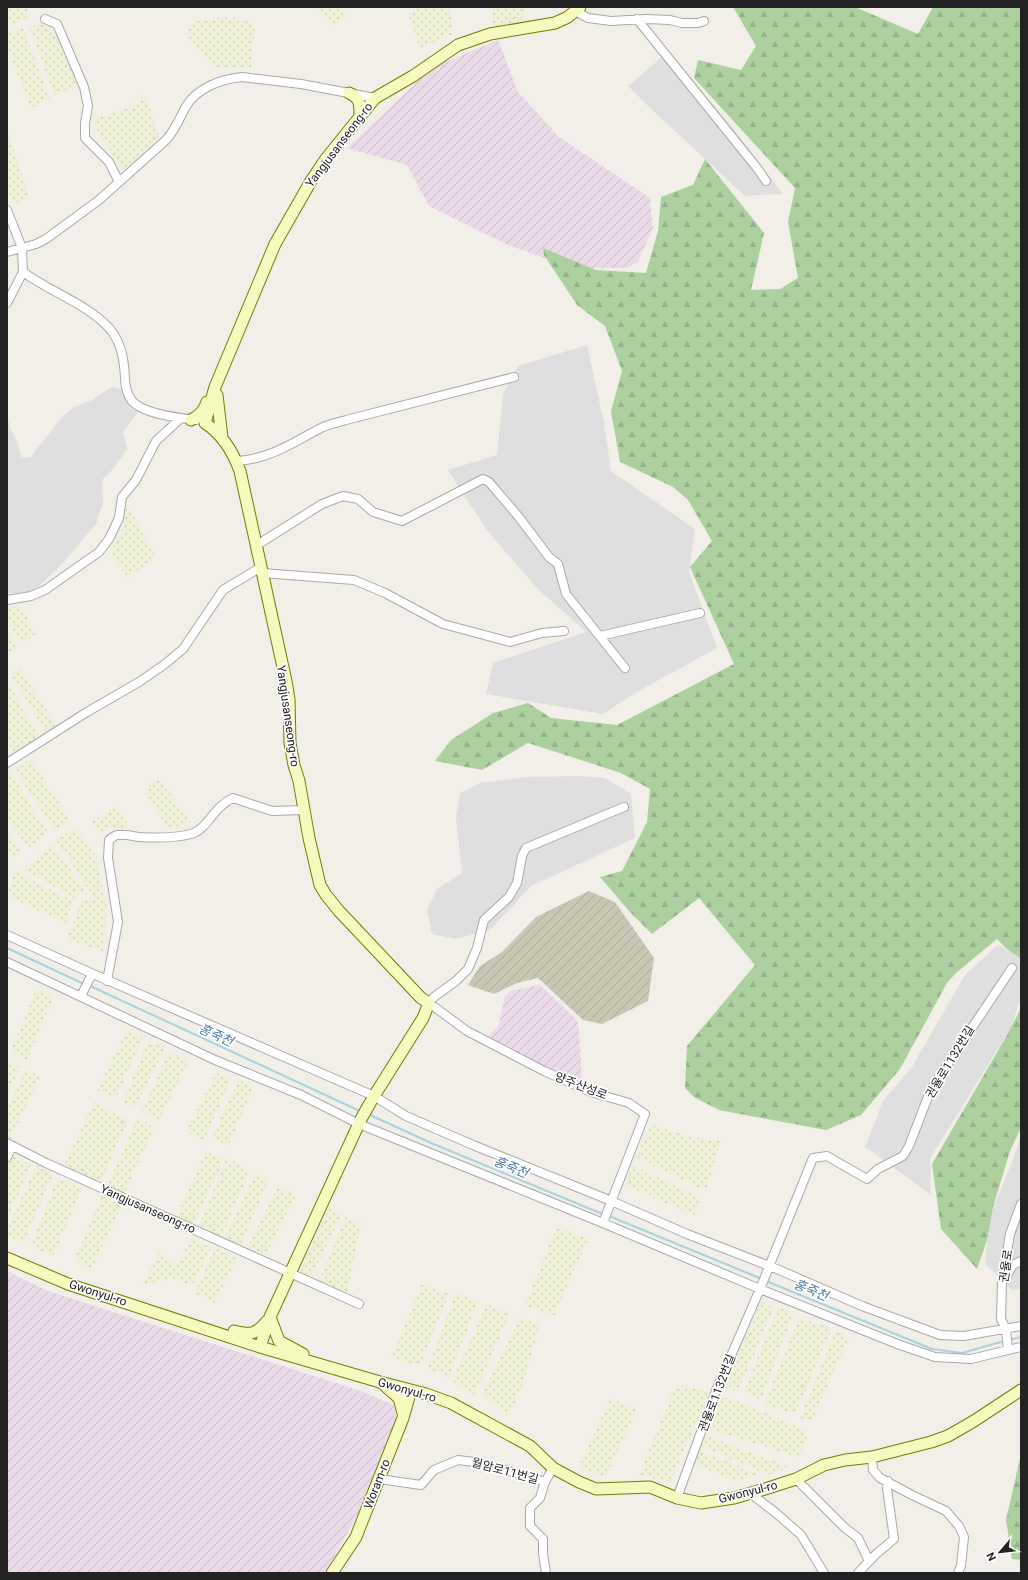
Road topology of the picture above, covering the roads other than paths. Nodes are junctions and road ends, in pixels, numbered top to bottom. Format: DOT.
graph roads {
  1 [pos="578,9"];
  2 [pos="45,19"];
  3 [pos="637,19"];
  4 [pos="704,21"];
  5 [pos="349,93"];
  6 [pos="375,98"];
  7 [pos="360,115"];
  8 [pos="766,181"];
  9 [pos="119,182"];
  10 [pos="7,210"];
  11 [pos="22,248"];
  12 [pos="7,252"];
  13 [pos="23,272"];
  14 [pos="7,303"];
  15 [pos="514,377"];
  16 [pos="215,387"];
  17 [pos="186,419"];
  18 [pos="205,423"];
  19 [pos="222,438"];
  20 [pos="237,461"];
  21 [pos="256,545"];
  22 [pos="261,570"];
  23 [pos="7,600"];
  24 [pos="700,613"];
  25 [pos="564,631"];
  26 [pos="600,636"];
  27 [pos="625,668"];
  28 [pos="7,763"];
  29 [pos="624,807"];
  30 [pos="304,810"];
  31 [pos="7,935"];
  32 [pos="7,962"];
  33 [pos="1012,968"];
  34 [pos="92,974"];
  35 [pos="107,981"];
  36 [pos="81,996"];
  37 [pos="429,1004"];
  38 [pos="374,1096"];
  39 [pos="360,1122"];
  40 [pos="10,1144"];
  41 [pos="7,1157"];
  42 [pos="611,1201"];
  43 [pos="1021,1204"];
  44 [pos="602,1223"];
  45 [pos="7,1258"];
  46 [pos="1021,1261"];
  47 [pos="768,1268"];
  48 [pos="290,1273"];
  49 [pos="1002,1282"];
  50 [pos="760,1289"];
  51 [pos="359,1304"];
  52 [pos="270,1317"];
  53 [pos="1021,1326"];
  54 [pos="210,1329"];
  55 [pos="1006,1329"];
  56 [pos="260,1347"];
  57 [pos="1021,1347"];
  58 [pos="1008,1350"];
  59 [pos="319,1364"];
  60 [pos="380,1382"];
  61 [pos="411,1390"];
  62 [pos="1021,1390"];
  63 [pos="426,1394"];
  64 [pos="403,1418"];
  65 [pos="872,1457"];
  66 [pos="554,1468"];
  67 [pos="379,1479"];
  68 [pos="796,1479"];
  69 [pos="545,1482"];
  70 [pos="888,1482"];
  71 [pos="750,1493"];
  72 [pos="677,1498"];
  73 [pos="869,1561"];
  74 [pos="332,1573"];
  75 [pos="546,1573"];
  76 [pos="824,1573"];
  77 [pos="858,1573"];
  78 [pos="958,1573"];
  1 -- 3 [label="street"];
  1 -- 6 [label="street, Yangjusanseong-ro"];
  2 -- 9 [label="street"];
  3 -- 4 [label="street"];
  3 -- 8 [label="street"];
  5 -- 6 [label="street"];
  5 -- 7 [label="street"];
  5 -- 9 [label="street"];
  6 -- 7 [label="street, Yangjusanseong-ro"];
  7 -- 16 [label="street, Yangjusanseong-ro"];
  9 -- 11 [label="street"];
  10 -- 11 [label="street"];
  11 -- 12 [label="street"];
  11 -- 13 [label="street"];
  13 -- 14 [label="street"];
  13 -- 17 [label="street, Yangjusanseong-ro"];
  15 -- 20 [label="street"];
  16 -- 17 [label="street"];
  16 -- 18 [label="street, Yangjusanseong-ro"];
  16 -- 19 [label="street"];
  17 -- 18 [label="street, Yangjusanseong-ro"];
  17 -- 23 [label="street"];
  18 -- 19 [label="street, Yangjusanseong-ro"];
  19 -- 20 [label="street, Yangjusanseong-ro"];
  20 -- 21 [label="street, Yangjusanseong-ro"];
  21 -- 22 [label="street, Yangjusanseong-ro"];
  21 -- 26 [label="street"];
  22 -- 25 [label="street"];
  22 -- 28 [label="street"];
  22 -- 30 [label="street, Yangjusanseong-ro"];
  24 -- 26 [label="street"];
  26 -- 27 [label="street"];
  29 -- 37 [label="street"];
  30 -- 35 [label="street"];
  30 -- 37 [label="street, Yangjusanseong-ro"];
  31 -- 34 [label="street"];
  32 -- 36 [label="street"];
  33 -- 47 [label="street, 권율로1132번길"];
  34 -- 35 [label="street"];
  34 -- 36 [label="street"];
  35 -- 38 [label="street"];
  36 -- 39 [label="street"];
  37 -- 38 [label="street"];
  37 -- 42 [label="street, Yangjusanseong-ro"];
  38 -- 39 [label="street"];
  38 -- 42 [label="street"];
  39 -- 44 [label="street"];
  39 -- 48 [label="street"];
  40 -- 41 [label="street"];
  40 -- 48 [label="street, Yangjusanseong-ro"];
  42 -- 44 [label="street"];
  42 -- 47 [label="street"];
  43 -- 49 [label="street, 권율로"];
  44 -- 50 [label="street"];
  45 -- 54 [label="street, Gwonyul-ro"];
  46 -- 49 [label="street"];
  47 -- 50 [label="street, 권율로1132번길"];
  47 -- 55 [label="street"];
  48 -- 51 [label="street, Yangjusanseong-ro"];
  48 -- 52 [label="street"];
  49 -- 55 [label="street, 권율로"];
  50 -- 58 [label="street"];
  50 -- 72 [label="street, 권율로1132번길"];
  52 -- 54 [label="street"];
  52 -- 56 [label="street"];
  52 -- 59 [label="street"];
  53 -- 55 [label="street"];
  54 -- 56 [label="street, Gwonyul-ro"];
  55 -- 58 [label="street, 권율로"];
  56 -- 59 [label="street, Gwonyul-ro"];
  57 -- 58 [label="street"];
  59 -- 60 [label="street, Gwonyul-ro"];
  60 -- 61 [label="street, Gwonyul-ro"];
  60 -- 64 [label="street"];
  61 -- 63 [label="street, Gwonyul-ro"];
  61 -- 64 [label="street, Woram-ro"];
  62 -- 65 [label="street, Gwonyul-ro"];
  63 -- 64 [label="street"];
  63 -- 66 [label="street, Gwonyul-ro"];
  64 -- 67 [label="street, Woram-ro"];
  65 -- 68 [label="street, Gwonyul-ro"];
  65 -- 70 [label="street"];
  66 -- 69 [label="street, 월암로11번길"];
  66 -- 72 [label="street, Gwonyul-ro"];
  67 -- 69 [label="street, 월암로11번길"];
  67 -- 74 [label="street, Woram-ro"];
  68 -- 71 [label="street, Gwonyul-ro"];
  68 -- 73 [label="street"];
  69 -- 75 [label="street, 월암로11번길"];
  70 -- 73 [label="street"];
  70 -- 78 [label="street"];
  71 -- 72 [label="street, Gwonyul-ro"];
  71 -- 76 [label="street"];
  73 -- 77 [label="street"];
}
